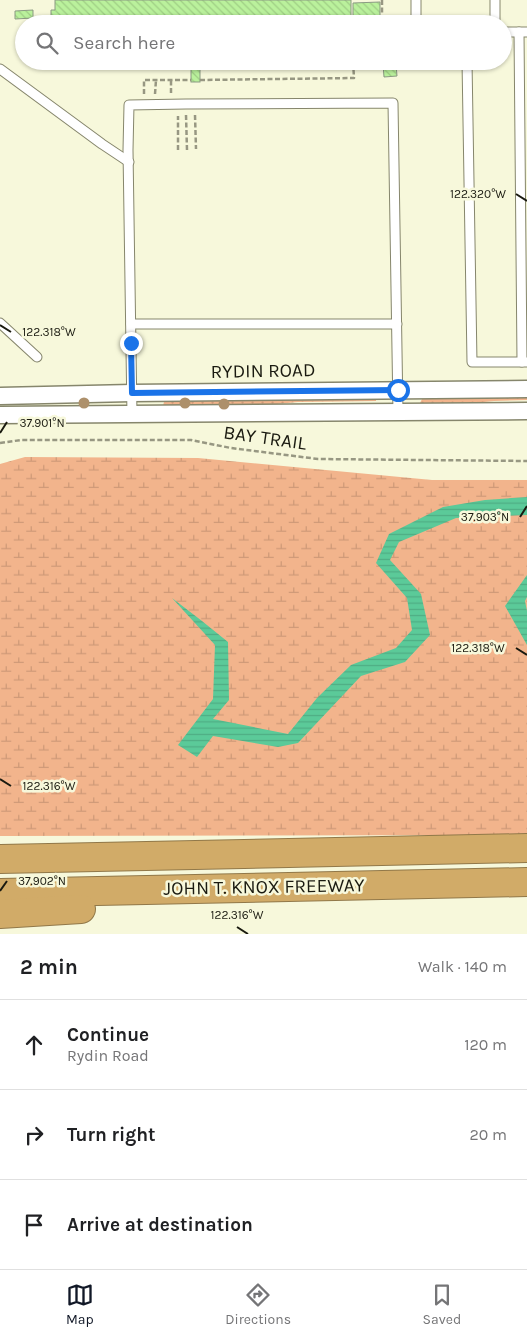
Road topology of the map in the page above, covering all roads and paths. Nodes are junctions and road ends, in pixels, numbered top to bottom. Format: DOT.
graph roads {
  1 [pos="382,0"];
  2 [pos="416,0"];
  3 [pos="495,0"];
  4 [pos="382,15"];
  5 [pos="416,15"];
  6 [pos="495,15"];
  7 [pos="523,32"];
  8 [pos="0,69"];
  9 [pos="354,70"];
  10 [pos="467,70"];
  11 [pos="192,80"];
  12 [pos="200,80"];
  13 [pos="144,94"];
  14 [pos="182,104"];
  15 [pos="195,113"];
  16 [pos="196,149"];
  17 [pos="178,150"];
  18 [pos="186,150"];
  19 [pos="129,162"];
  20 [pos="0,322"];
  21 [pos="131,324"];
  22 [pos="397,324"];
  23 [pos="37,357"];
  24 [pos="525,362"];
  25 [pos="527,389"];
  26 [pos="398,390"];
  27 [pos="132,393"];
  28 [pos="0,396"];
  29 [pos="527,410"];
  30 [pos="398,412"];
  31 [pos="0,415"];
  32 [pos="132,415"];
  33 [pos="0,444"];
  34 [pos="527,461"];
  35 [pos="527,848"];
  36 [pos="0,859"];
  37 [pos="527,882"];
  38 [pos="225,888"];
  39 [pos="0,893"];
  40 [pos="0,914"];
  1 -- 4 [label="path"];
  2 -- 5 [label="lane"];
  3 -- 6 [label="lane"];
  7 -- 24 [label="lane"];
  8 -- 19 [label="lane"];
  9 -- 12 [label="path"];
  10 -- 24 [label="lane"];
  11 -- 13 [label="path"];
  14 -- 17 [label="path"];
  14 -- 18 [label="path"];
  14 -- 19 [label="lane"];
  14 -- 22 [label="lane"];
  15 -- 16 [label="path"];
  19 -- 21 [label="lane"];
  20 -- 23 [label="lane"];
  21 -- 22 [label="lane"];
  21 -- 27 [label="lane"];
  22 -- 26 [label="lane"];
  25 -- 26 [label="street, RYDIN ROAD"];
  26 -- 27 [label="street, RYDIN ROAD"];
  26 -- 30 [label="lane"];
  27 -- 28 [label="street, RYDIN ROAD"];
  27 -- 32 [label="lane"];
  29 -- 30 [label="street"];
  30 -- 32 [label="street"];
  31 -- 32 [label="street"];
  33 -- 34 [label="path, BAY TRAIL"];
  35 -- 36 [label="highway, JOHN T. KNOX FREEWAY"];
  37 -- 38 [label="highway, JOHN T. KNOX FREEWAY"];
  38 -- 39 [label="highway, JOHN T. KNOX FREEWAY"];
  38 -- 40 [label="highway"];
}
